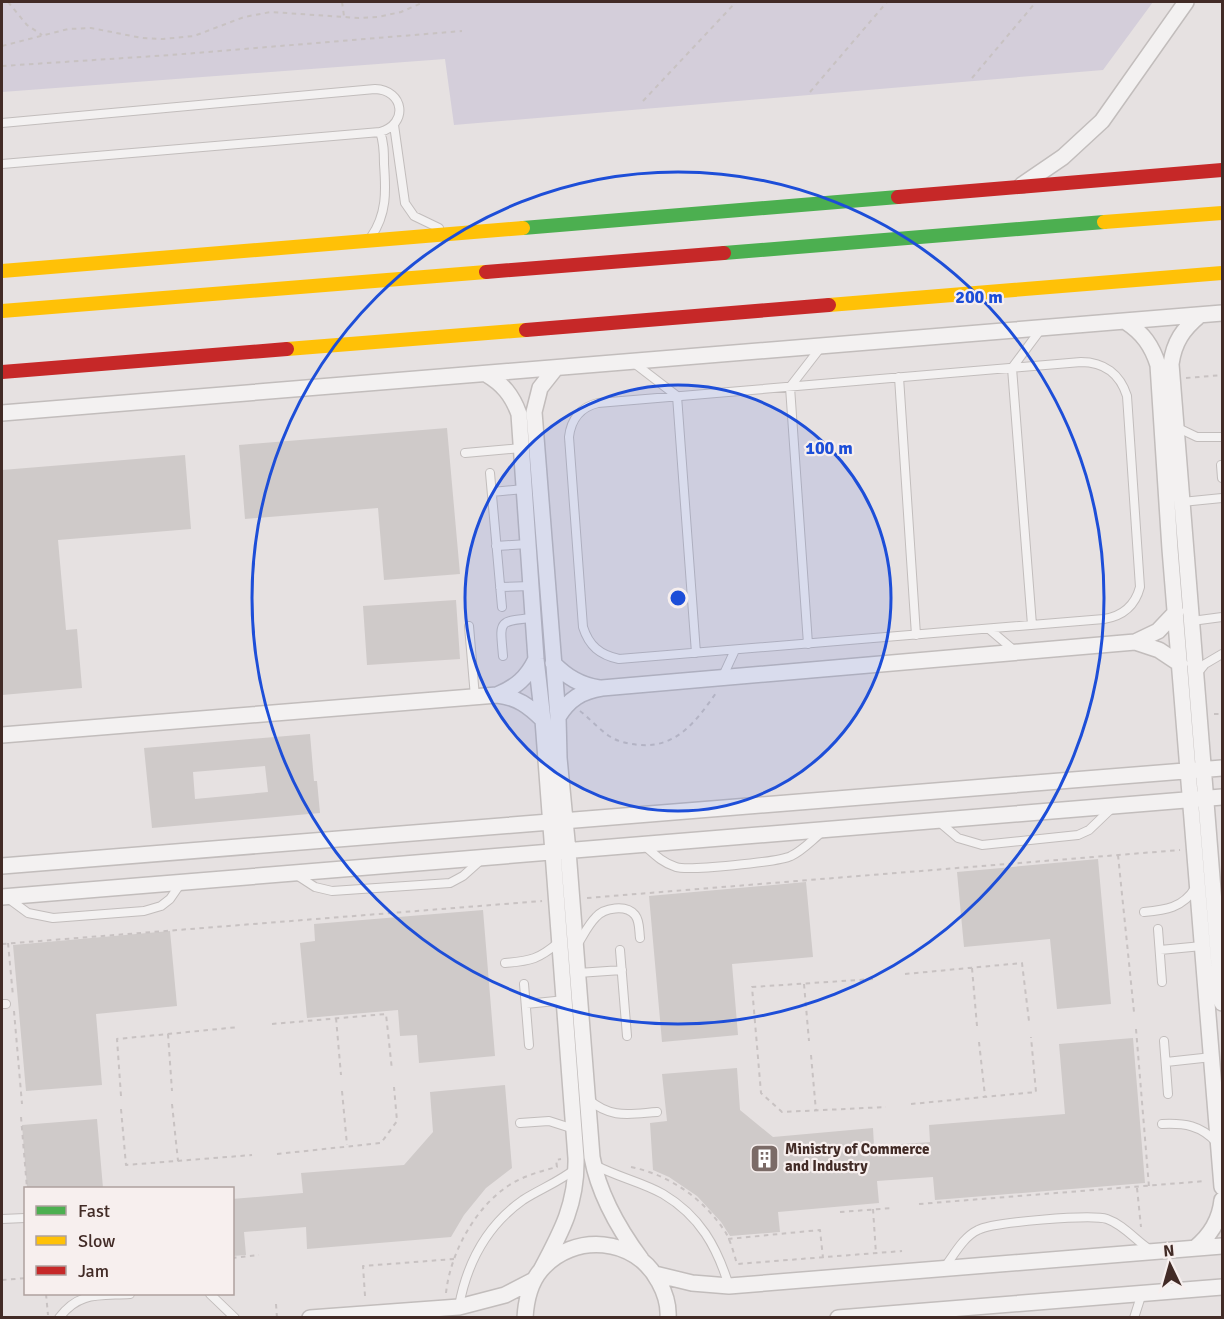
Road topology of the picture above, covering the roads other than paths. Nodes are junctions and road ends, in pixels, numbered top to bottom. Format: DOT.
graph roads {
  1 [pos="1186,2"];
  2 [pos="2,123"];
  3 [pos="394,125"];
  4 [pos="380,132"];
  5 [pos="2,164"];
  6 [pos="1222,170"];
  7 [pos="1019,187"];
  8 [pos="1222,213"];
  9 [pos="451,233"];
  10 [pos="370,239"];
  11 [pos="2,260"];
  12 [pos="22,270"];
  13 [pos="2,271"];
  14 [pos="1222,273"];
  15 [pos="2,311"];
  16 [pos="1222,313"];
  17 [pos="1200,315"];
  18 [pos="1126,322"];
  19 [pos="1041,329"];
  20 [pos="821,347"];
  21 [pos="633,362"];
  22 [pos="1012,368"];
  23 [pos="555,369"];
  24 [pos="2,372"];
  25 [pos="486,374"];
  26 [pos="899,377"];
  27 [pos="790,387"];
  28 [pos="677,396"];
  29 [pos="2,413"];
  30 [pos="1176,427"];
  31 [pos="1222,437"];
  32 [pos="521,448"];
  33 [pos="465,453"];
  34 [pos="1221,465"];
  35 [pos="490,473"];
  36 [pos="1222,478"];
  37 [pos="524,489"];
  38 [pos="492,492"];
  39 [pos="1222,498"];
  40 [pos="1182,502"];
  41 [pos="528,544"];
  42 [pos="496,546"];
  43 [pos="531,586"];
  44 [pos="500,587"];
  45 [pos="502,607"];
  46 [pos="1176,612"];
  47 [pos="1222,617"];
  48 [pos="533,618"];
  49 [pos="1192,621"];
  50 [pos="1032,625"];
  51 [pos="469,626"];
  52 [pos="988,629"];
  53 [pos="916,635"];
  54 [pos="1135,642"];
  55 [pos="808,644"];
  56 [pos="735,650"];
  57 [pos="696,653"];
  58 [pos="1017,653"];
  59 [pos="1222,654"];
  60 [pos="503,656"];
  61 [pos="536,659"];
  62 [pos="553,663"];
  63 [pos="1180,664"];
  64 [pos="1196,676"];
  65 [pos="725,677"];
  66 [pos="602,688"];
  67 [pos="497,695"];
  68 [pos="475,696"];
  69 [pos="550,718"];
  70 [pos="2,735"];
  71 [pos="1222,768"];
  72 [pos="1196,770"];
  73 [pos="1222,797"];
  74 [pos="1198,799"];
  75 [pos="1114,806"];
  76 [pos="936,820"];
  77 [pos="558,822"];
  78 [pos="824,830"];
  79 [pos="644,845"];
  80 [pos="561,852"];
  81 [pos="483,858"];
  82 [pos="2,866"];
  83 [pos="1217,867"];
  84 [pos="294,873"];
  85 [pos="182,882"];
  86 [pos="1197,884"];
  87 [pos="3,896"];
  88 [pos="565,899"];
  89 [pos="1144,912"];
  90 [pos="1158,929"];
  91 [pos="640,938"];
  92 [pos="560,941"];
  93 [pos="576,946"];
  94 [pos="1202,946"];
  95 [pos="620,950"];
  96 [pos="1160,950"];
  97 [pos="505,963"];
  98 [pos="622,970"];
  99 [pos="578,973"];
  100 [pos="1162,982"];
  101 [pos="524,984"];
  102 [pos="565,1000"];
  103 [pos="1222,1003"];
  104 [pos="526,1004"];
  105 [pos="627,1036"];
  106 [pos="1164,1041"];
  107 [pos="529,1045"];
  108 [pos="1212,1058"];
  109 [pos="1166,1062"];
  110 [pos="1168,1094"];
  111 [pos="588,1099"];
  112 [pos="657,1112"];
  113 [pos="520,1123"];
  114 [pos="1162,1124"];
  115 [pos="574,1129"];
  116 [pos="1219,1144"];
  117 [pos="594,1164"];
  118 [pos="576,1168"];
  119 [pos="1222,1180"];
  120 [pos="1222,1187"];
  121 [pos="1222,1200"];
  122 [pos="24,1218"];
  123 [pos="2,1220"];
  124 [pos="1222,1246"];
  125 [pos="1148,1248"];
  126 [pos="1195,1248"];
  127 [pos="641,1259"];
  128 [pos="943,1269"];
  129 [pos="655,1274"];
  130 [pos="538,1275"];
  131 [pos="729,1286"];
  132 [pos="1221,1290"];
  133 [pos="1142,1293"];
  134 [pos="111,1295"];
  135 [pos="212,1295"];
  136 [pos="459,1307"];
  137 [pos="59,1317"];
  138 [pos="235,1317"];
  139 [pos="310,1317"];
  140 [pos="525,1317"];
  141 [pos="668,1317"];
  142 [pos="838,1317"];
  143 [pos="1134,1317"];
  1 -- 7 [label="street"];
  2 -- 3 [label="lane"];
  3 -- 4 [label="lane"];
  3 -- 9 [label="lane"];
  4 -- 5 [label="lane"];
  4 -- 10 [label="lane"];
  6 -- 7 [label="main road"];
  7 -- 9 [label="main road"];
  8 -- 15 [label="main road"];
  9 -- 10 [label="main road"];
  10 -- 12 [label="main road"];
  11 -- 12 [label="lane"];
  12 -- 13 [label="main road"];
  14 -- 24 [label="main road"];
  16 -- 17 [label="street"];
  17 -- 18 [label="street"];
  17 -- 30 [label="street"];
  18 -- 19 [label="street"];
  18 -- 46 [label="street"];
  19 -- 20 [label="street"];
  19 -- 22 [label="lane"];
  20 -- 21 [label="street"];
  20 -- 27 [label="lane"];
  21 -- 23 [label="street"];
  21 -- 28 [label="lane"];
  22 -- 26 [label="lane"];
  22 -- 50 [label="lane"];
  22 -- 50 [label="lane"];
  23 -- 25 [label="street"];
  23 -- 62 [label="street"];
  25 -- 29 [label="street"];
  25 -- 32 [label="street"];
  26 -- 27 [label="lane"];
  26 -- 53 [label="lane"];
  27 -- 28 [label="lane"];
  27 -- 55 [label="lane"];
  28 -- 57 [label="lane"];
  28 -- 57 [label="lane"];
  30 -- 31 [label="lane"];
  30 -- 40 [label="street"];
  32 -- 33 [label="lane"];
  32 -- 37 [label="street"];
  34 -- 36 [label="lane"];
  35 -- 38 [label="lane"];
  37 -- 38 [label="lane"];
  37 -- 41 [label="street"];
  38 -- 42 [label="lane"];
  39 -- 40 [label="lane"];
  40 -- 49 [label="street"];
  41 -- 42 [label="lane"];
  41 -- 43 [label="street"];
  42 -- 44 [label="lane"];
  43 -- 44 [label="lane"];
  43 -- 48 [label="street"];
  44 -- 45 [label="lane"];
  46 -- 54 [label="street"];
  46 -- 63 [label="street"];
  47 -- 49 [label="lane"];
  48 -- 60 [label="lane"];
  48 -- 61 [label="street"];
  49 -- 64 [label="street"];
  50 -- 52 [label="lane"];
  51 -- 68 [label="lane"];
  52 -- 53 [label="lane"];
  52 -- 58 [label="lane"];
  53 -- 55 [label="lane"];
  54 -- 58 [label="street"];
  54 -- 63 [label="street"];
  55 -- 56 [label="lane"];
  56 -- 57 [label="lane"];
  56 -- 65 [label="lane"];
  58 -- 65 [label="street"];
  59 -- 64 [label="lane"];
  61 -- 67 [label="street"];
  61 -- 69 [label="street"];
  62 -- 66 [label="street"];
  62 -- 69 [label="street"];
  63 -- 72 [label="street"];
  64 -- 72 [label="street"];
  65 -- 66 [label="street"];
  66 -- 69 [label="street"];
  67 -- 68 [label="street"];
  67 -- 69 [label="street"];
  68 -- 70 [label="street"];
  69 -- 77 [label="street"];
  71 -- 72 [label="street"];
  72 -- 74 [label="street"];
  72 -- 77 [label="street"];
  73 -- 74 [label="street"];
  74 -- 75 [label="street"];
  74 -- 83 [label="street"];
  74 -- 86 [label="street"];
  75 -- 76 [label="street"];
  75 -- 76 [label="lane"];
  76 -- 78 [label="street"];
  77 -- 80 [label="street"];
  77 -- 82 [label="street"];
  78 -- 79 [label="street"];
  78 -- 79 [label="lane"];
  79 -- 80 [label="street"];
  80 -- 81 [label="street"];
  80 -- 88 [label="street"];
  81 -- 84 [label="street"];
  81 -- 84 [label="lane"];
  83 -- 103 [label="street"];
  84 -- 85 [label="street"];
  85 -- 87 [label="street"];
  85 -- 87 [label="lane"];
  86 -- 89 [label="lane"];
  86 -- 94 [label="street"];
  88 -- 92 [label="street"];
  88 -- 93 [label="street"];
  90 -- 96 [label="lane"];
  91 -- 93 [label="lane"];
  92 -- 97 [label="lane"];
  92 -- 102 [label="street"];
  93 -- 99 [label="street"];
  94 -- 96 [label="lane"];
  94 -- 108 [label="street"];
  95 -- 98 [label="lane"];
  96 -- 100 [label="lane"];
  98 -- 99 [label="lane"];
  98 -- 105 [label="lane"];
  99 -- 111 [label="street"];
  101 -- 104 [label="lane"];
  102 -- 104 [label="lane"];
  102 -- 115 [label="street"];
  104 -- 107 [label="lane"];
  106 -- 109 [label="lane"];
  108 -- 109 [label="lane"];
  108 -- 116 [label="street"];
  109 -- 110 [label="lane"];
  111 -- 112 [label="lane"];
  111 -- 117 [label="street"];
  113 -- 115 [label="lane"];
  114 -- 116 [label="lane"];
  115 -- 118 [label="street"];
  116 -- 119 [label="street"];
  117 -- 127 [label="street"];
  117 -- 131 [label="lane"];
  118 -- 130 [label="street"];
  118 -- 136 [label="lane"];
  119 -- 120 [label="street"];
  121 -- 126 [label="street"];
  122 -- 123 [label="lane"];
  124 -- 126 [label="street"];
  125 -- 126 [label="street"];
  125 -- 128 [label="street"];
  125 -- 128 [label="lane"];
  127 -- 129 [label="street"];
  127 -- 130 [label="street"];
  128 -- 131 [label="street"];
  129 -- 131 [label="street"];
  129 -- 141 [label="street"];
  130 -- 136 [label="street"];
  130 -- 140 [label="street"];
  132 -- 133 [label="street"];
  133 -- 142 [label="street"];
  133 -- 143 [label="lane"];
  134 -- 137 [label="lane"];
  135 -- 138 [label="lane"];
  136 -- 139 [label="street"];
}
